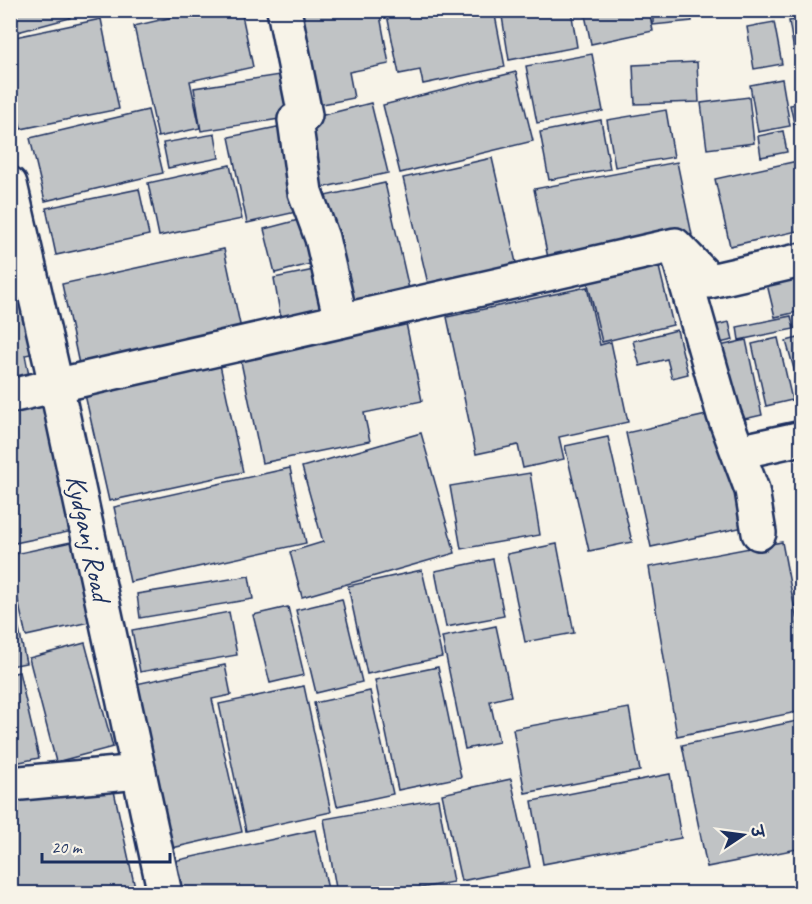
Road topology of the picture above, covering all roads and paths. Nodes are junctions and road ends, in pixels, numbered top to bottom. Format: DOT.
graph roads {
  1 [pos="284,10"];
  2 [pos="10,184"];
  3 [pos="675,245"];
  4 [pos="801,260"];
  5 [pos="341,321"];
  6 [pos="56,385"];
  7 [pos="10,396"];
  8 [pos="801,438"];
  9 [pos="738,452"];
  10 [pos="759,533"];
  11 [pos="139,772"];
  12 [pos="10,784"];
  13 [pos="165,894"];
  1 -- 5 [label="street"];
  2 -- 6 [label="street, Kydganj Road"];
  3 -- 4 [label="street"];
  3 -- 5 [label="street"];
  3 -- 9 [label="street"];
  5 -- 6 [label="street"];
  6 -- 7 [label="street"];
  6 -- 11 [label="street, Kydganj Road"];
  8 -- 9 [label="street"];
  9 -- 10 [label="street"];
  11 -- 12 [label="street"];
  11 -- 13 [label="street, Kydganj Road"];
}
